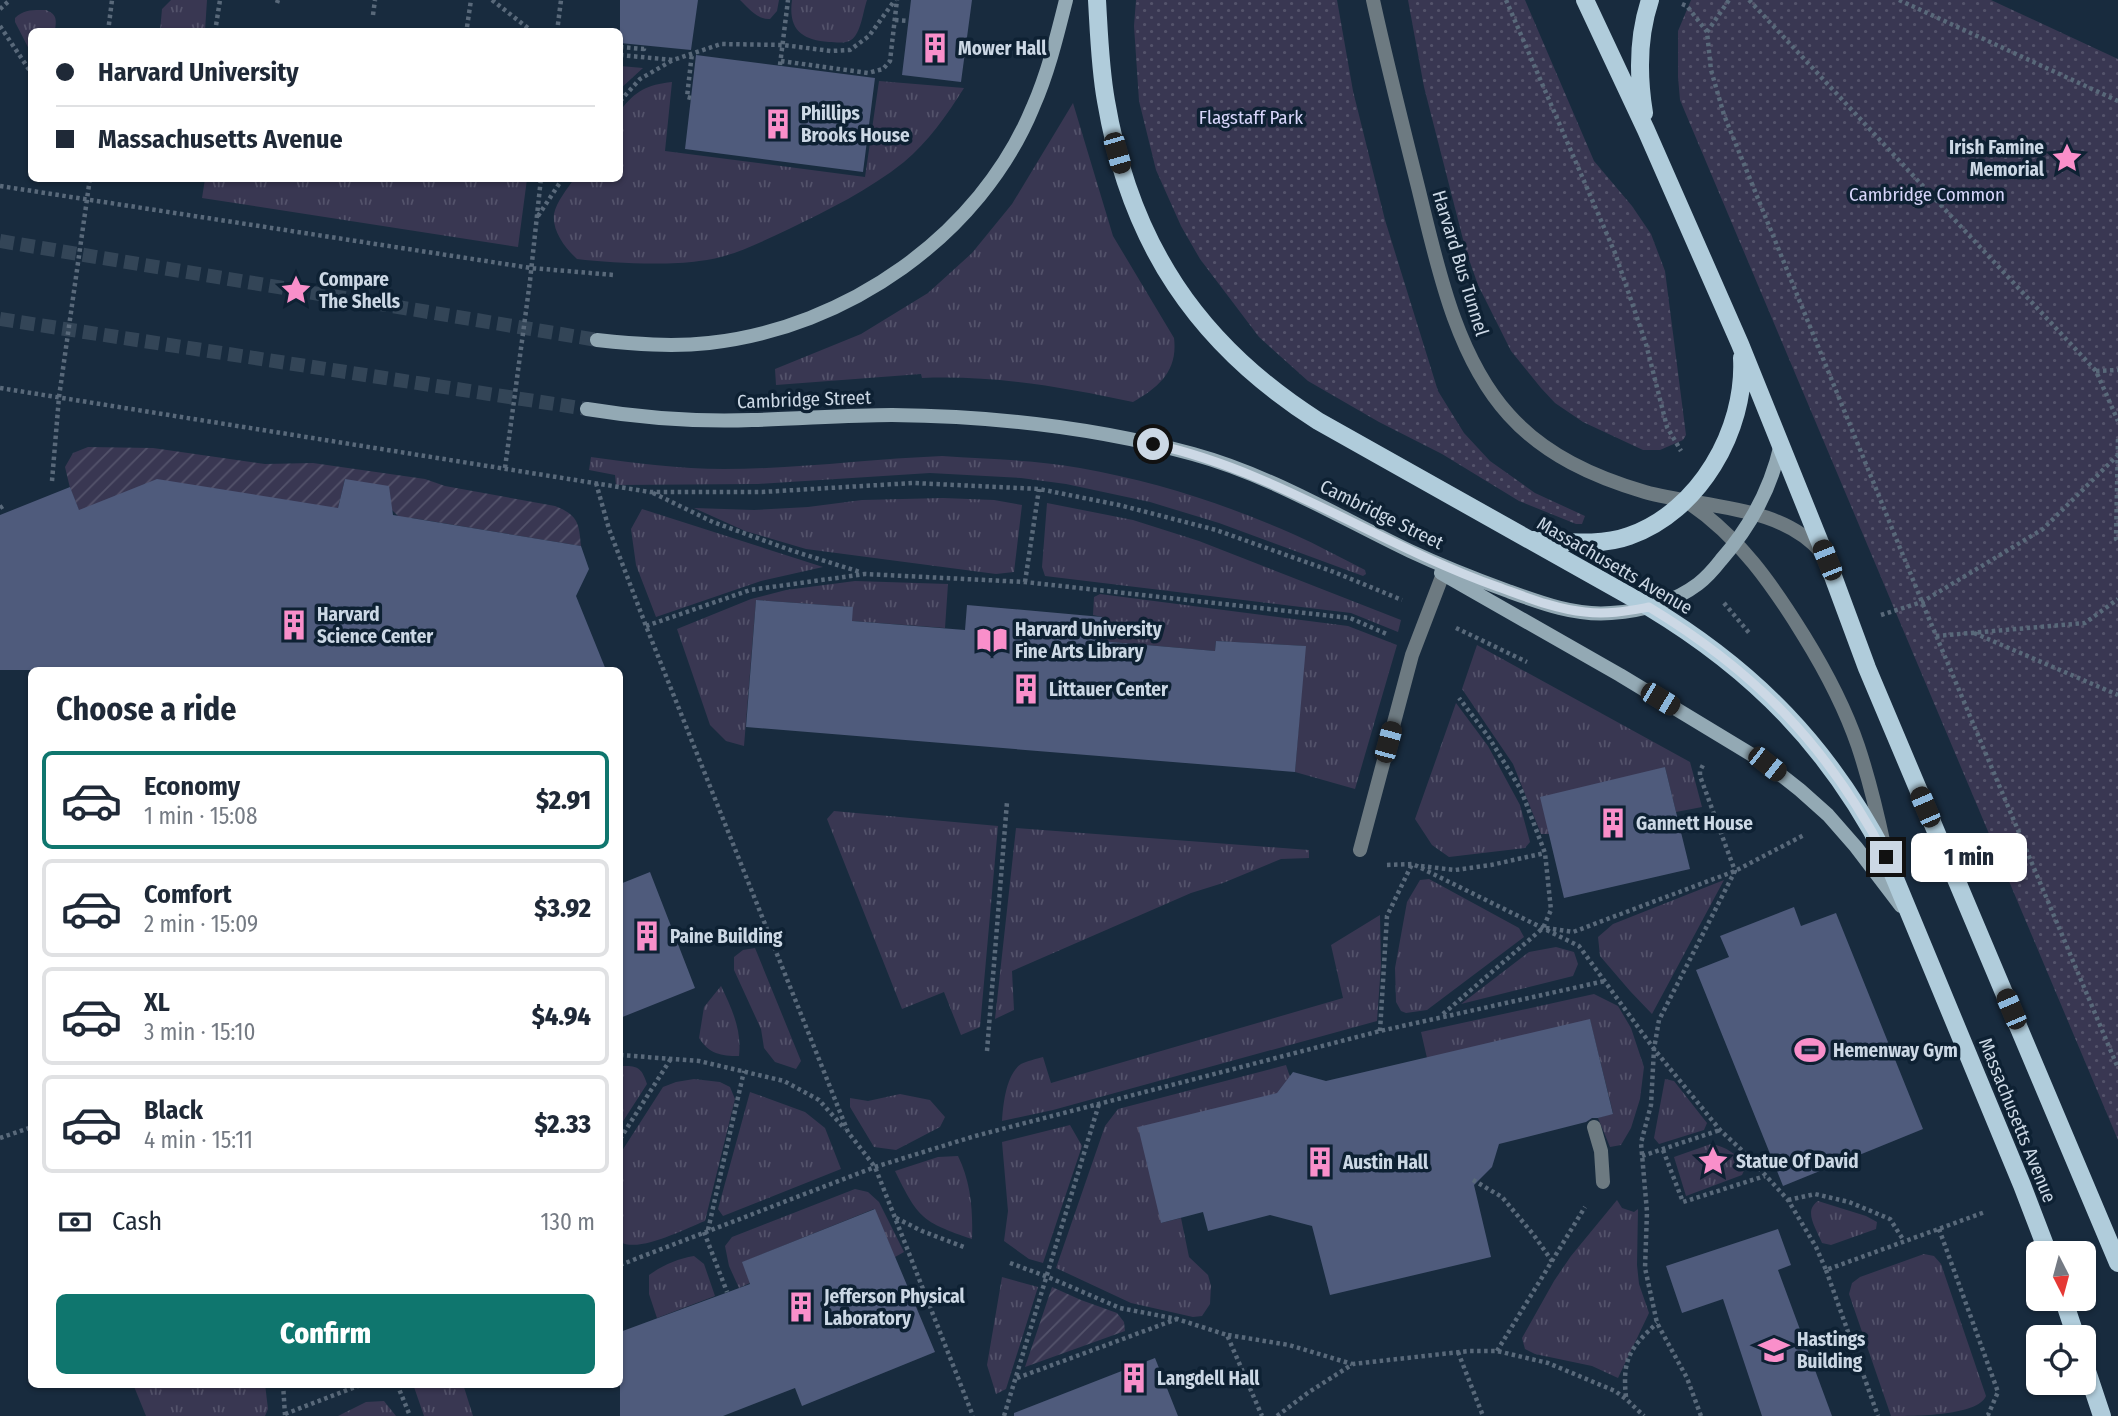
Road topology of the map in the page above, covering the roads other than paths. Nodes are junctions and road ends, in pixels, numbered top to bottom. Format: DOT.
graph roads {
  1 [pos="1066,0"];
  2 [pos="1097,0"];
  3 [pos="1373,0"];
  4 [pos="1585,0"];
  5 [pos="1650,0"];
  6 [pos="1646,130"];
  7 [pos="597,340"];
  8 [pos="1740,344"];
  9 [pos="587,410"];
  10 [pos="1781,444"];
  11 [pos="1685,500"];
  12 [pos="1755,515"];
  13 [pos="1529,539"];
  14 [pos="1736,542"];
  15 [pos="1408,550"];
  16 [pos="1827,560"];
  17 [pos="1443,574"];
  18 [pos="1649,607"];
  19 [pos="1360,849"];
  20 [pos="1886,857"];
  21 [pos="1922,940"];
  22 [pos="1594,1127"];
  23 [pos="1603,1182"];
  24 [pos="2043,1241"];
  25 [pos="2118,1263"];
  26 [pos="2095,1395"];
  27 [pos="2102,1416"];
  1 -- 7 [label="main road"];
  2 -- 13 [label="main road, Massachusetts Avenue"];
  3 -- 11 [label="lane, Harvard Bus Tunnel"];
  4 -- 6 [label="main road, Massachusetts Avenue"];
  5 -- 6 [label="main road"];
  6 -- 8 [label="main road, Massachusetts Avenue"];
  8 -- 10 [label="main road, Massachusetts Avenue"];
  8 -- 11 [label="main road"];
  9 -- 15 [label="main road, Cambridge Street"];
  10 -- 12 [label="main road, Cambridge Street"];
  10 -- 16 [label="main road, Massachusetts Avenue"];
  11 -- 12 [label="lane, Harvard Bus Tunnel"];
  11 -- 13 [label="main road"];
  11 -- 14 [label="lane, Harvard Bus Tunnel"];
  12 -- 14 [label="main road, Cambridge Street"];
  12 -- 16 [label="lane, Harvard Bus Tunnel"];
  13 -- 18 [label="main road, Massachusetts Avenue"];
  14 -- 18 [label="main road, Cambridge Street"];
  14 -- 20 [label="lane, Harvard Bus Tunnel"];
  15 -- 17 [label="main road"];
  15 -- 18 [label="main road, Cambridge Street"];
  16 -- 25 [label="main road, Massachusetts Avenue"];
  17 -- 19 [label="lane"];
  17 -- 21 [label="main road"];
  18 -- 20 [label="main road, Massachusetts Avenue"];
  20 -- 21 [label="main road, Massachusetts Avenue"];
  21 -- 24 [label="main road, Massachusetts Avenue"];
  22 -- 23 [label="lane"];
  26 -- 27 [label="main road"];
}
